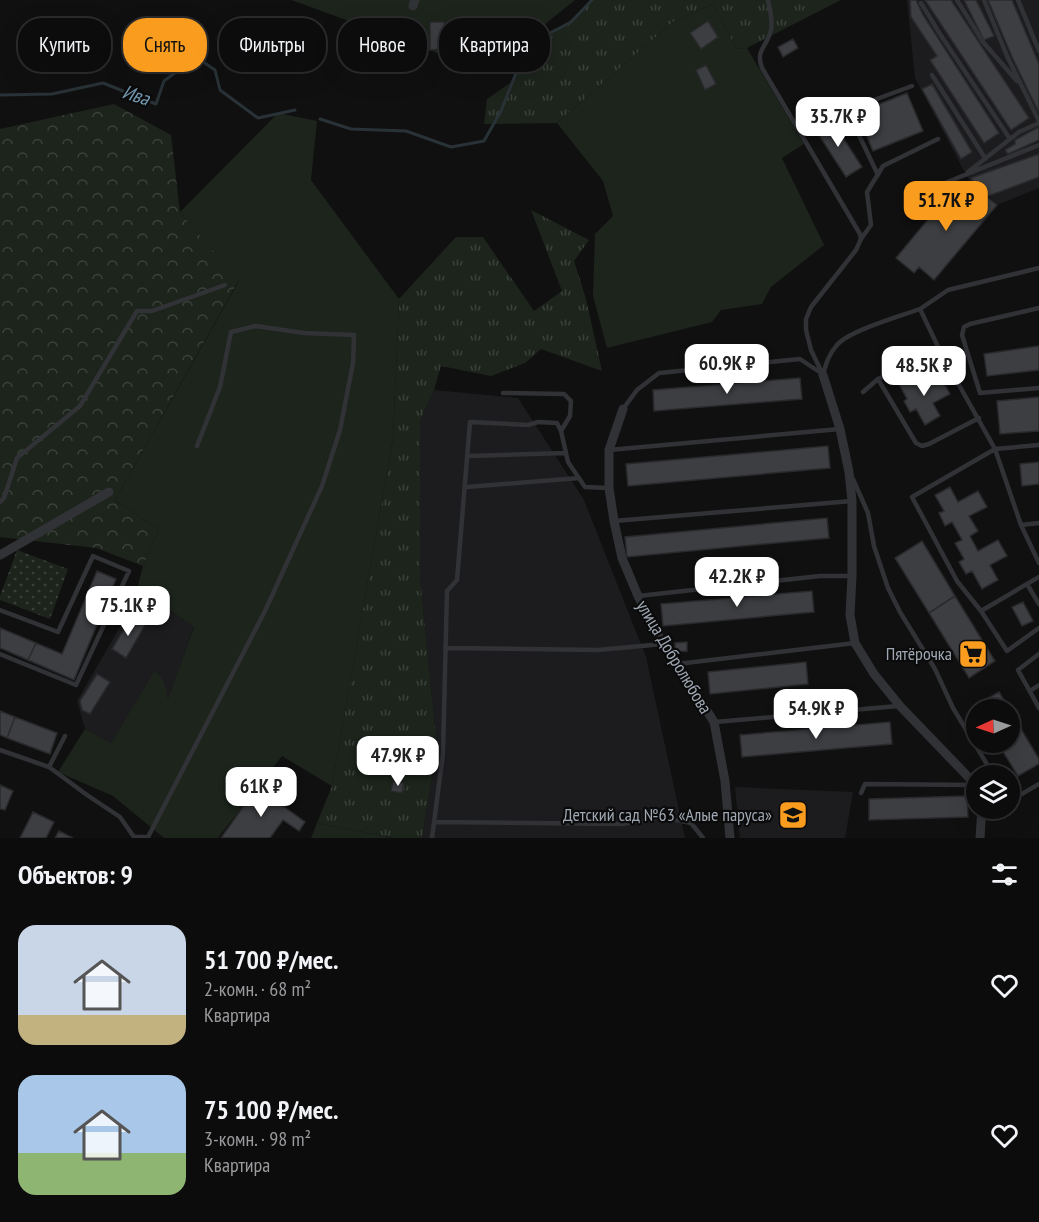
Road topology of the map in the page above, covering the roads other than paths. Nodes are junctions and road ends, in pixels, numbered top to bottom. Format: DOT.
graph roads {
  1 [pos="768,0"];
  2 [pos="957,0"];
  3 [pos="984,0"];
  4 [pos="1018,0"];
  5 [pos="921,3"];
  6 [pos="1039,51"];
  7 [pos="932,75"];
  8 [pos="1021,85"];
  9 [pos="912,86"];
  10 [pos="1039,122"];
  11 [pos="938,139"];
  12 [pos="1010,139"];
  13 [pos="1039,146"];
  14 [pos="985,158"];
  15 [pos="878,175"];
  16 [pos="964,175"];
  17 [pos="924,206"];
  18 [pos="861,239"];
  19 [pos="1039,268"];
  20 [pos="225,285"];
  21 [pos="1039,308"];
  22 [pos="920,309"];
  23 [pos="941,353"];
  24 [pos="823,375"];
  25 [pos="878,379"];
  26 [pos="1039,388"];
  27 [pos="863,392"];
  28 [pos="503,393"];
  29 [pos="623,409"];
  30 [pos="979,418"];
  31 [pos="840,429"];
  32 [pos="561,431"];
  33 [pos="1039,445"];
  34 [pos="197,446"];
  35 [pos="996,449"];
  36 [pos="609,450"];
  37 [pos="566,453"];
  38 [pos="468,456"];
  39 [pos="849,472"];
  40 [pos="579,478"];
  41 [pos="466,487"];
  42 [pos="609,488"];
  43 [pos="109,492"];
  44 [pos="852,501"];
  45 [pos="0,502"];
  46 [pos="614,521"];
  47 [pos="1039,523"];
  48 [pos="1022,525"];
  49 [pos="0,555"];
  50 [pos="1039,563"];
  51 [pos="852,576"];
  52 [pos="1039,577"];
  53 [pos="1027,584"];
  54 [pos="638,596"];
  55 [pos="1039,604"];
  56 [pos="0,610"];
  57 [pos="981,611"];
  58 [pos="1039,628"];
  59 [pos="855,643"];
  60 [pos="663,644"];
  61 [pos="445,648"];
  62 [pos="0,654"];
  63 [pos="1039,654"];
  64 [pos="677,664"];
  65 [pos="1039,685"];
  66 [pos="1030,691"];
  67 [pos="900,706"];
  68 [pos="1039,708"];
  69 [pos="714,722"];
  70 [pos="65,736"];
  71 [pos="0,750"];
  72 [pos="987,765"];
  73 [pos="49,767"];
  74 [pos="966,775"];
  75 [pos="1039,784"];
  76 [pos="966,785"];
  77 [pos="861,794"];
  78 [pos="1020,795"];
  79 [pos="981,819"];
  80 [pos="434,822"];
  81 [pos="432,838"];
  82 [pos="703,838"];
  83 [pos="730,838"];
  84 [pos="980,838"];
  1 -- 18 [label="lane"];
  2 -- 8 [label="lane"];
  3 -- 8 [label="lane"];
  4 -- 6 [label="lane"];
  5 -- 12 [label="lane"];
  7 -- 14 [label="lane"];
  8 -- 10 [label="lane"];
  9 -- 15 [label="lane"];
  10 -- 12 [label="lane"];
  11 -- 15 [label="lane"];
  12 -- 14 [label="lane"];
  13 -- 16 [label="lane"];
  14 -- 16 [label="lane"];
  15 -- 18 [label="lane"];
  16 -- 17 [label="lane"];
  18 -- 24 [label="lane"];
  19 -- 22 [label="lane"];
  20 -- 45 [label="lane"];
  21 -- 26 [label="lane"];
  22 -- 23 [label="lane"];
  22 -- 24 [label="lane"];
  23 -- 25 [label="lane"];
  23 -- 30 [label="lane"];
  24 -- 29 [label="lane"];
  24 -- 31 [label="street"];
  25 -- 27 [label="lane"];
  25 -- 30 [label="lane"];
  28 -- 32 [label="lane"];
  29 -- 36 [label="street, улица Добролюбова"];
  30 -- 35 [label="lane"];
  31 -- 36 [label="lane"];
  31 -- 39 [label="street"];
  32 -- 37 [label="lane"];
  32 -- 38 [label="lane"];
  33 -- 35 [label="lane"];
  34 -- 73 [label="lane"];
  35 -- 48 [label="lane"];
  35 -- 57 [label="lane"];
  36 -- 42 [label="street, улица Добролюбова"];
  37 -- 38 [label="lane"];
  37 -- 40 [label="lane"];
  38 -- 41 [label="lane"];
  39 -- 44 [label="street"];
  39 -- 72 [label="lane"];
  40 -- 41 [label="lane"];
  40 -- 42 [label="lane"];
  41 -- 61 [label="lane"];
  42 -- 46 [label="street, улица Добролюбова"];
  43 -- 49 [label="street"];
  44 -- 46 [label="lane"];
  44 -- 51 [label="street"];
  46 -- 54 [label="street, улица Добролюбова"];
  47 -- 48 [label="lane"];
  48 -- 50 [label="lane"];
  51 -- 54 [label="lane"];
  51 -- 59 [label="street"];
  52 -- 53 [label="lane"];
  53 -- 55 [label="lane"];
  53 -- 57 [label="lane"];
  54 -- 60 [label="street, улица Добролюбова"];
  56 -- 62 [label="lane"];
  57 -- 58 [label="lane"];
  59 -- 64 [label="lane"];
  59 -- 67 [label="street"];
  60 -- 61 [label="lane"];
  60 -- 64 [label="street, улица Добролюбова"];
  61 -- 80 [label="lane"];
  63 -- 66 [label="lane"];
  64 -- 69 [label="street, улица Добролюбова"];
  65 -- 66 [label="lane"];
  66 -- 68 [label="lane"];
  67 -- 69 [label="lane"];
  67 -- 74 [label="street"];
  69 -- 83 [label="street, улица Добролюбова"];
  70 -- 73 [label="lane"];
  71 -- 73 [label="lane"];
  75 -- 78 [label="lane"];
  76 -- 77 [label="lane"];
  79 -- 84 [label="street"];
  80 -- 81 [label="lane"];
  80 -- 82 [label="lane"];
}
